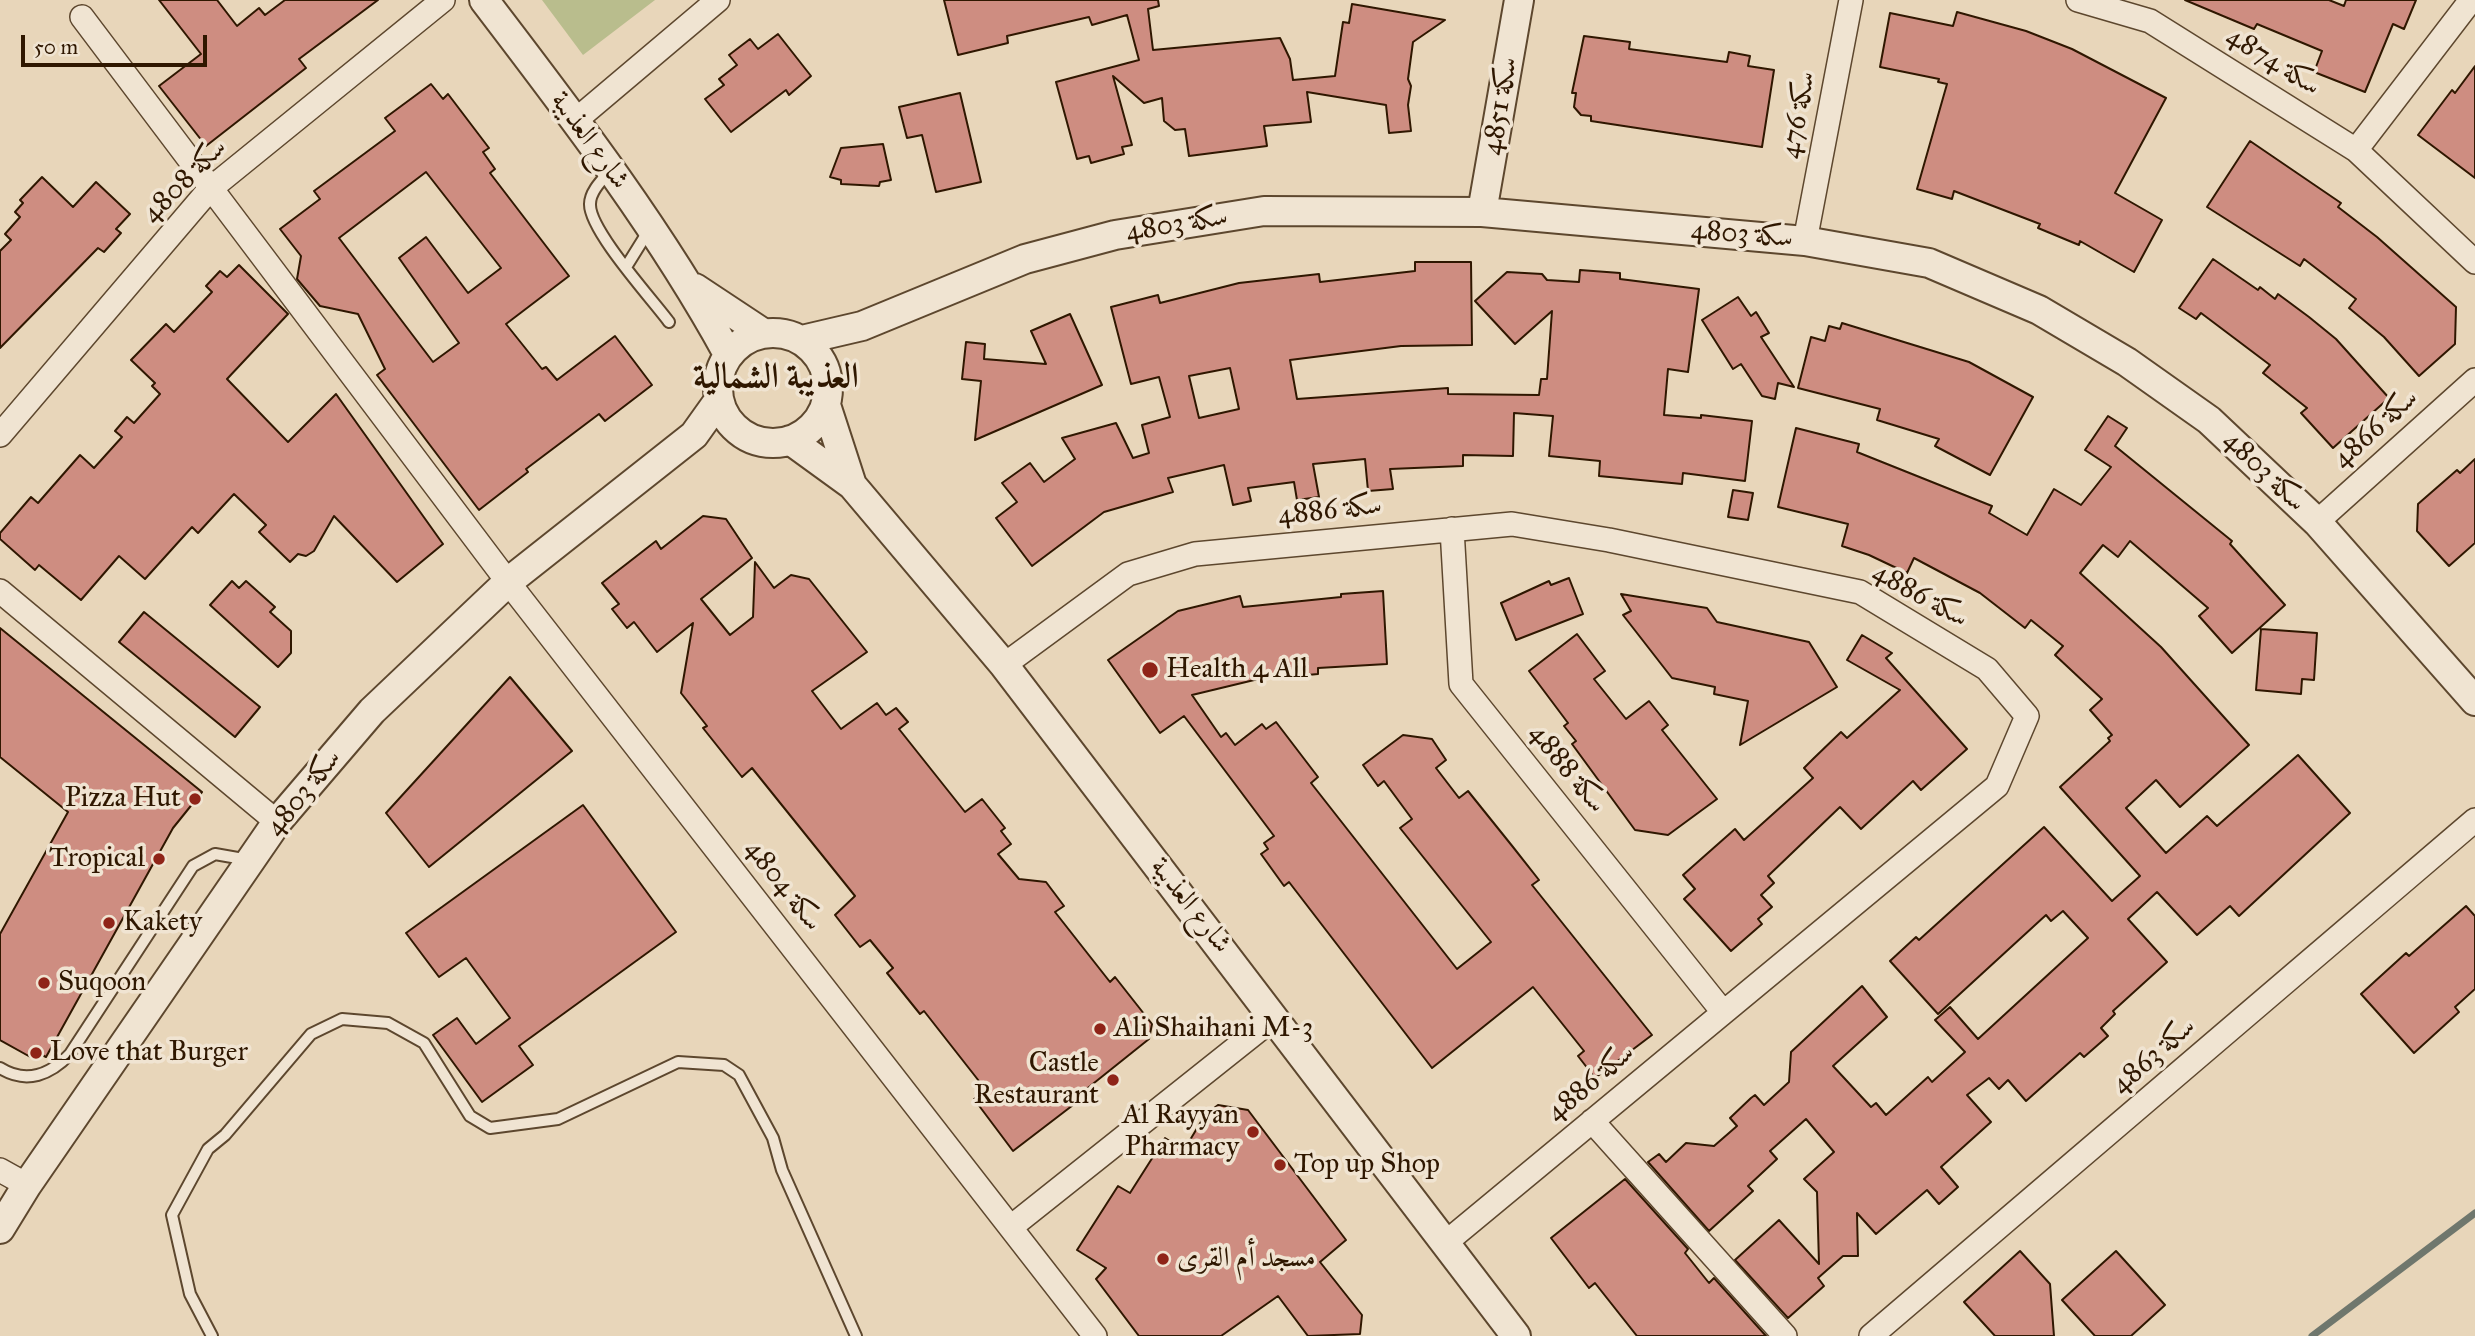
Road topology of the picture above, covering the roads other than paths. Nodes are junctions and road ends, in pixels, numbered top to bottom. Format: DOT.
graph roads {
  1 [pos="443,0"];
  2 [pos="484,0"];
  3 [pos="718,0"];
  4 [pos="1519,0"];
  5 [pos="1851,0"];
  6 [pos="2078,0"];
  7 [pos="2471,0"];
  8 [pos="2152,10"];
  9 [pos="82,17"];
  10 [pos="576,120"];
  11 [pos="2356,150"];
  12 [pos="611,170"];
  13 [pos="209,190"];
  14 [pos="1482,212"];
  15 [pos="651,228"];
  16 [pos="1805,241"];
  17 [pos="2475,262"];
  18 [pos="626,267"];
  19 [pos="690,284"];
  20 [pos="669,322"];
  21 [pos="862,326"];
  22 [pos="763,333"];
  23 [pos="802,340"];
  24 [pos="728,354"];
  25 [pos="826,372"];
  26 [pos="2475,380"];
  27 [pos="719,400"];
  28 [pos="826,405"];
  29 [pos="734,427"];
  30 [pos="0,435"];
  31 [pos="694,435"];
  32 [pos="790,440"];
  33 [pos="852,485"];
  34 [pos="2317,522"];
  35 [pos="1452,529"];
  36 [pos="508,582"];
  37 [pos="0,591"];
  38 [pos="1004,666"];
  39 [pos="2475,701"];
  40 [pos="2475,820"];
  41 [pos="277,822"];
  42 [pos="251,860"];
  43 [pos="1723,1013"];
  44 [pos="1275,1017"];
  45 [pos="0,1068"];
  46 [pos="1592,1121"];
  47 [pos="0,1170"];
  48 [pos="27,1185"];
  49 [pos="1011,1227"];
  50 [pos="0,1229"];
  51 [pos="1444,1244"];
  52 [pos="212,1336"];
  53 [pos="856,1336"];
  54 [pos="1095,1336"];
  55 [pos="1516,1336"];
  56 [pos="1785,1336"];
  57 [pos="1871,1336"];
  1 -- 13 [label="street, سكة 4808"];
  2 -- 10 [label="street, شارع العذيبة"];
  3 -- 10 [label="street"];
  4 -- 14 [label="street, سكة 4851"];
  5 -- 16 [label="street, سكة 476"];
  6 -- 8 [label="street, سكة 4874"];
  7 -- 11 [label="street"];
  8 -- 11 [label="street, سكة 4874"];
  9 -- 13 [label="street, سكة 4804"];
  10 -- 12 [label="street, شارع العذيبة"];
  11 -- 17 [label="street, سكة 4874"];
  12 -- 15 [label="street, شارع العذيبة"];
  12 -- 18 [label="lane"];
  13 -- 30 [label="street, سكة 4808"];
  13 -- 36 [label="street, سكة 4804"];
  14 -- 16 [label="street, سكة 4803"];
  14 -- 21 [label="street, سكة 4803"];
  15 -- 18 [label="lane"];
  15 -- 19 [label="street, شارع العذيبة"];
  16 -- 34 [label="street, سكة 4803"];
  18 -- 20 [label="lane"];
  19 -- 22 [label="street, شارع العذيبة"];
  19 -- 24 [label="street, شارع العذيبة"];
  21 -- 23 [label="street, سكة 4803"];
  21 -- 25 [label="street, سكة 4803"];
  22 -- 23 [label="street"];
  22 -- 24 [label="street"];
  23 -- 25 [label="street"];
  24 -- 27 [label="street"];
  25 -- 28 [label="street"];
  26 -- 34 [label="street, سكة 4866"];
  27 -- 29 [label="street"];
  27 -- 31 [label="street, سكة 4803"];
  28 -- 32 [label="street"];
  28 -- 33 [label="street, شارع العذيبة"];
  29 -- 31 [label="street, سكة 4803"];
  29 -- 32 [label="street"];
  31 -- 36 [label="street, سكة 4803"];
  32 -- 33 [label="street, شارع العذيبة"];
  33 -- 38 [label="street, شارع العذيبة"];
  34 -- 39 [label="street, سكة 4803"];
  35 -- 38 [label="street, سكة 4886"];
  35 -- 43 [label="street, سكة 4888"];
  35 -- 43 [label="street, سكة 4886"];
  36 -- 41 [label="street, سكة 4803"];
  36 -- 49 [label="street, سكة 4804"];
  37 -- 41 [label="street"];
  38 -- 44 [label="street, شارع العذيبة"];
  40 -- 57 [label="street, سكة 4863"];
  41 -- 42 [label="street, سكة 4803"];
  42 -- 45 [label="lane"];
  42 -- 48 [label="street, سكة 4803"];
  43 -- 46 [label="street, سكة 4886"];
  44 -- 49 [label="street"];
  44 -- 51 [label="street, شارع العذيبة"];
  46 -- 51 [label="street, سكة 4886"];
  46 -- 56 [label="street"];
  47 -- 48 [label="street"];
  48 -- 50 [label="street, سكة 4803"];
  49 -- 54 [label="street, سكة 4804"];
  51 -- 55 [label="street, شارع العذيبة"];
  52 -- 53 [label="lane"];
}
